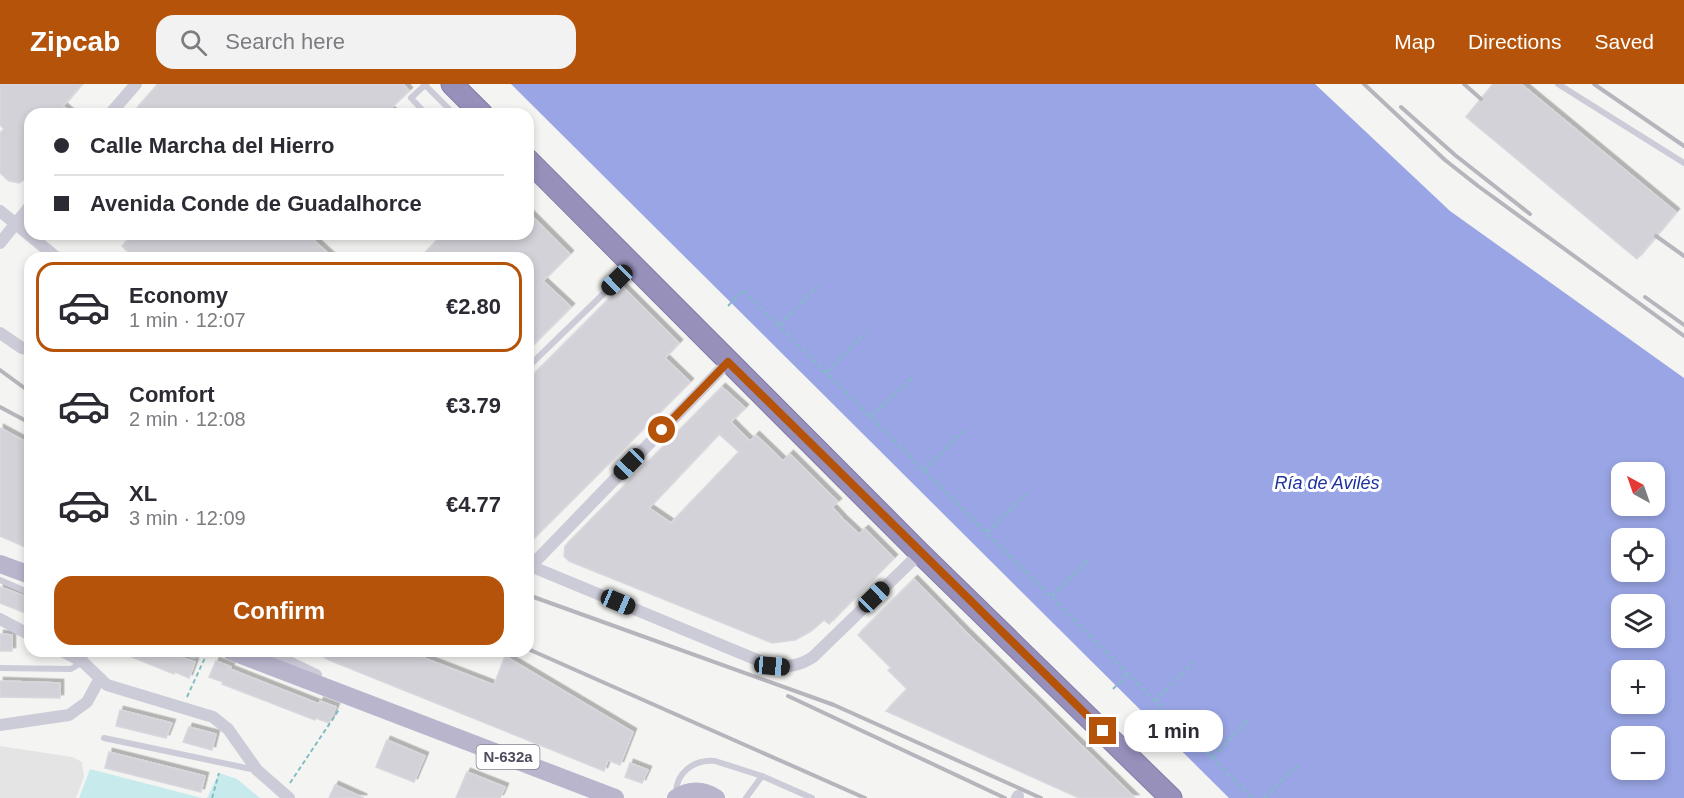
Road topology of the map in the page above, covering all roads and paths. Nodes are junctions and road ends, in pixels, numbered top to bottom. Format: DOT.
graph roads {
  1 [pos="136,84"];
  2 [pos="425,84"];
  3 [pos="452,84"];
  4 [pos="1558,84"];
  5 [pos="115,108"];
  6 [pos="420,108"];
  7 [pos="448,108"];
  8 [pos="476,108"];
  9 [pos="1684,163"];
  10 [pos="534,166"];
  11 [pos="0,211"];
  12 [pos="24,213"];
  13 [pos="15,223"];
  14 [pos="24,230"];
  15 [pos="35,240"];
  16 [pos="0,243"];
  17 [pos="50,252"];
  18 [pos="632,266"];
  19 [pos="817,286"];
  20 [pos="728,306"];
  21 [pos="778,326"];
  22 [pos="0,333"];
  23 [pos="865,333"];
  24 [pos="24,348"];
  25 [pos="534,362"];
  26 [pos="728,362"];
  27 [pos="826,373"];
  28 [pos="912,378"];
  29 [pos="870,417"];
  30 [pos="963,431"];
  31 [pos="924,471"];
  32 [pos="1026,494"];
  33 [pos="987,533"];
  34 [pos="920,553"];
  35 [pos="1090,558"];
  36 [pos="534,560"];
  37 [pos="0,564"];
  38 [pos="534,567"];
  39 [pos="24,573"];
  40 [pos="0,580"];
  41 [pos="24,590"];
  42 [pos="1051,597"];
  43 [pos="0,620"];
  44 [pos="24,632"];
  45 [pos="83,657"];
  46 [pos="85,657"];
  47 [pos="205,657"];
  48 [pos="247,657"];
  49 [pos="278,657"];
  50 [pos="1193,662"];
  51 [pos="0,668"];
  52 [pos="1128,674"];
  53 [pos="100,678"];
  54 [pos="1113,689"];
  55 [pos="348,695"];
  56 [pos="1155,701"];
  57 [pos="171,704"];
  58 [pos="401,716"];
  59 [pos="1250,718"];
  60 [pos="0,725"];
  61 [pos="104,738"];
  62 [pos="1212,758"];
  63 [pos="1298,765"];
  64 [pos="257,770"];
  65 [pos="219,773"];
  66 [pos="762,776"];
  67 [pos="286,796"];
  68 [pos="212,798"];
  69 [pos="615,798"];
  70 [pos="675,798"];
  71 [pos="716,798"];
  72 [pos="746,798"];
  73 [pos="812,798"];
  74 [pos="1172,798"];
  75 [pos="1252,798"];
  76 [pos="1264,798"];
  1 -- 5 [label="street"];
  2 -- 6 [label="lane"];
  2 -- 7 [label="lane"];
  3 -- 8 [label="highway"];
  4 -- 9 [label="lane"];
  10 -- 18 [label="highway"];
  11 -- 13 [label="street"];
  12 -- 13 [label="street"];
  13 -- 14 [label="street"];
  13 -- 16 [label="street"];
  15 -- 17 [label="street"];
  18 -- 25 [label="lane"];
  18 -- 26 [label="highway"];
  19 -- 21 [label="path"];
  20 -- 21 [label="path"];
  21 -- 27 [label="path"];
  22 -- 24 [label="street"];
  23 -- 27 [label="path"];
  26 -- 34 [label="highway"];
  26 -- 36 [label="street"];
  27 -- 29 [label="path"];
  28 -- 29 [label="path"];
  29 -- 31 [label="path"];
  30 -- 31 [label="path"];
  31 -- 33 [label="path"];
  32 -- 33 [label="path"];
  33 -- 42 [label="path"];
  34 -- 38 [label="street"];
  34 -- 74 [label="highway"];
  35 -- 42 [label="path"];
  37 -- 39 [label="main road"];
  40 -- 41 [label="lane"];
  42 -- 52 [label="path"];
  43 -- 44 [label="street"];
  45 -- 51 [label="lane"];
  46 -- 53 [label="street"];
  47 -- 57 [label="path"];
  48 -- 55 [label="main road, N-632a"];
  49 -- 58 [label="street"];
  50 -- 56 [label="path"];
  52 -- 54 [label="path"];
  52 -- 56 [label="path"];
  53 -- 57 [label="street"];
  53 -- 60 [label="street"];
  55 -- 58 [label="main road, N-632a"];
  55 -- 67 [label="path"];
  56 -- 62 [label="path"];
  57 -- 64 [label="street"];
  58 -- 69 [label="main road, N-632a"];
  59 -- 62 [label="path"];
  61 -- 64 [label="lane"];
  62 -- 75 [label="path"];
  63 -- 76 [label="path"];
  64 -- 67 [label="street"];
  65 -- 68 [label="path"];
  66 -- 70 [label="lane"];
  66 -- 72 [label="lane"];
  66 -- 73 [label="lane"];
  70 -- 71 [label="main road"];
}
